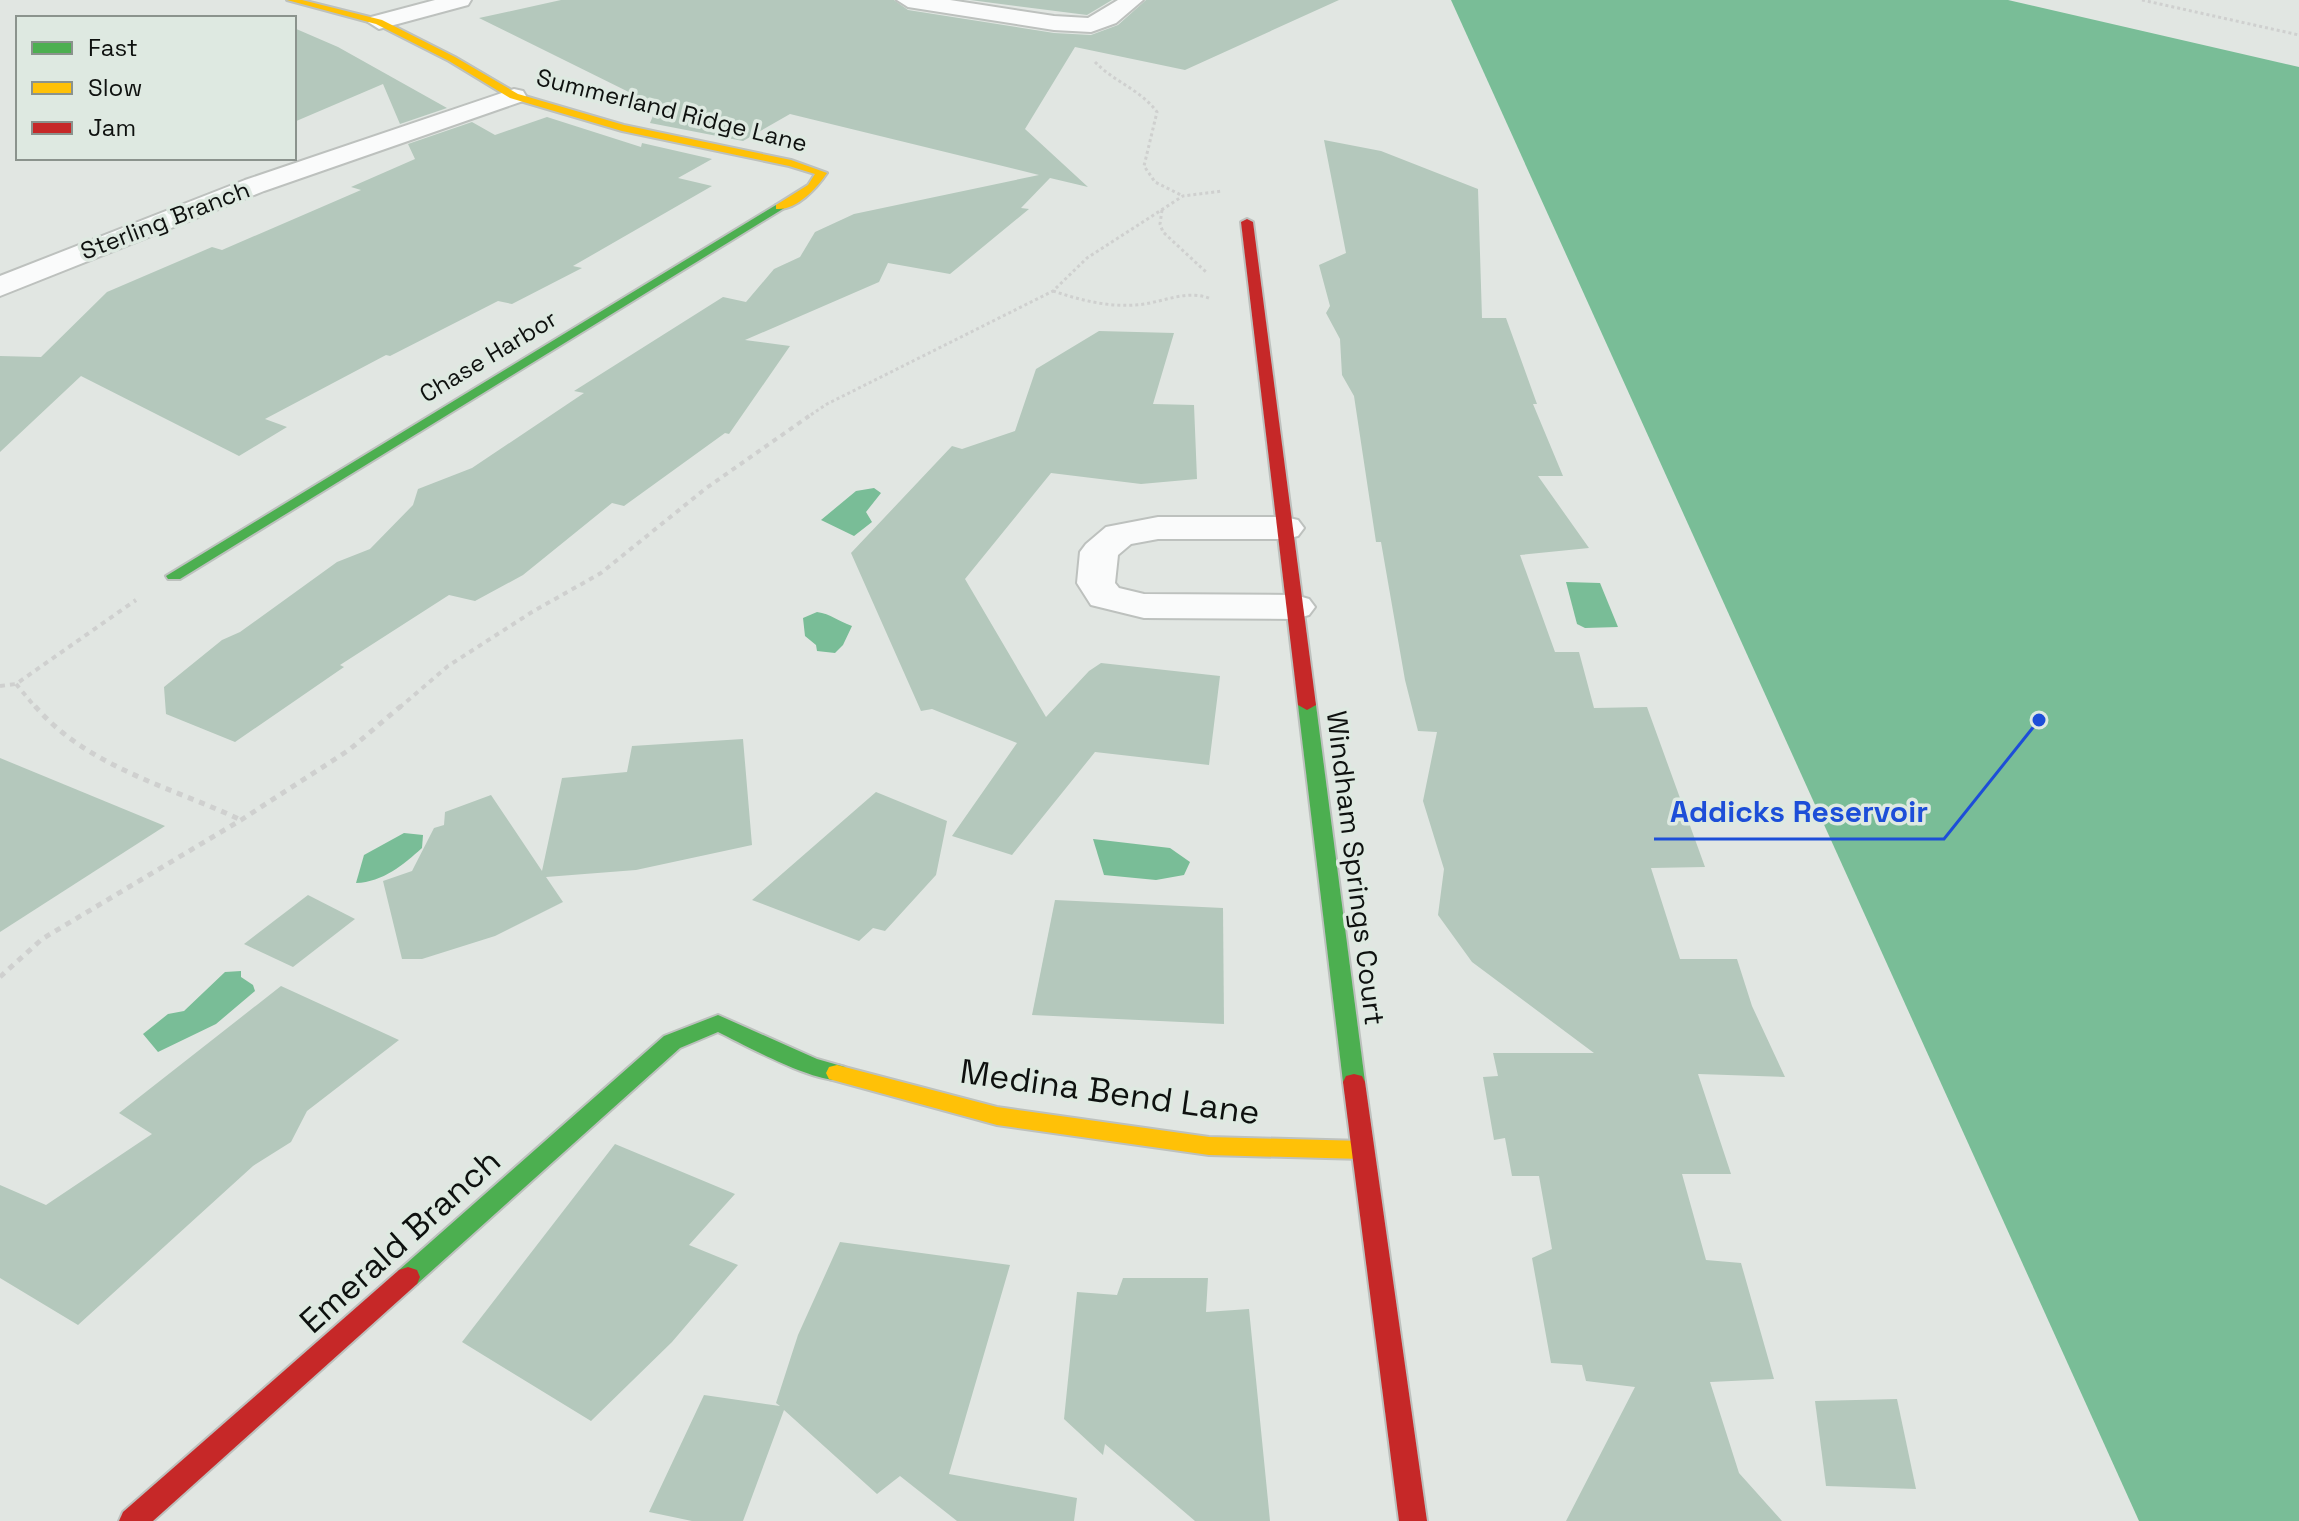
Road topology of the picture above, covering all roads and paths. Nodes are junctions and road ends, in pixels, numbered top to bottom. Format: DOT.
graph roads {
  1 [pos="291,0"];
  2 [pos="460,0"];
  3 [pos="908,0"];
  4 [pos="1132,0"];
  5 [pos="2142,0"];
  6 [pos="379,22"];
  7 [pos="1091,25"];
  8 [pos="2299,35"];
  9 [pos="514,96"];
  10 [pos="822,173"];
  11 [pos="1232,190"];
  12 [pos="1183,196"];
  13 [pos="1162,210"];
  14 [pos="1247,222"];
  15 [pos="1210,279"];
  16 [pos="0,287"];
  17 [pos="1216,290"];
  18 [pos="1053,291"];
  19 [pos="1210,297"];
  20 [pos="1212,312"];
  21 [pos="1285,528"];
  22 [pos="174,576"];
  23 [pos="1295,607"];
  24 [pos="16,684"];
  25 [pos="0,686"];
  26 [pos="241,820"];
  27 [pos="0,977"];
  28 [pos="718,1023"];
  29 [pos="1363,1150"];
  30 [pos="133,1521"];
  31 [pos="1413,1521"];
  1 -- 6 [label="street, Summerland Ridge Lane"];
  2 -- 6 [label="street"];
  3 -- 7 [label="street"];
  4 -- 7 [label="street"];
  5 -- 8 [label="path"];
  6 -- 9 [label="street, Summerland Ridge Lane"];
  7 -- 12 [label="path"];
  9 -- 10 [label="street, Summerland Ridge Lane"];
  9 -- 16 [label="street, Sterling Branch"];
  10 -- 22 [label="street, Chase Harbor"];
  11 -- 12 [label="path"];
  12 -- 13 [label="path"];
  13 -- 15 [label="path"];
  13 -- 18 [label="path"];
  14 -- 21 [label="street, Windham Springs Court"];
  17 -- 19 [label="path"];
  18 -- 19 [label="path"];
  18 -- 26 [label="path"];
  19 -- 20 [label="path"];
  21 -- 23 [label="street, Windham Springs Court"];
  21 -- 23 [label="street"];
  22 -- 24 [label="path"];
  23 -- 29 [label="street, Windham Springs Court"];
  24 -- 25 [label="path"];
  24 -- 26 [label="path"];
  26 -- 27 [label="path"];
  28 -- 29 [label="street, Medina Bend Lane"];
  28 -- 30 [label="street, Emerald Branch"];
  29 -- 31 [label="street, Windham Springs Court"];
}
